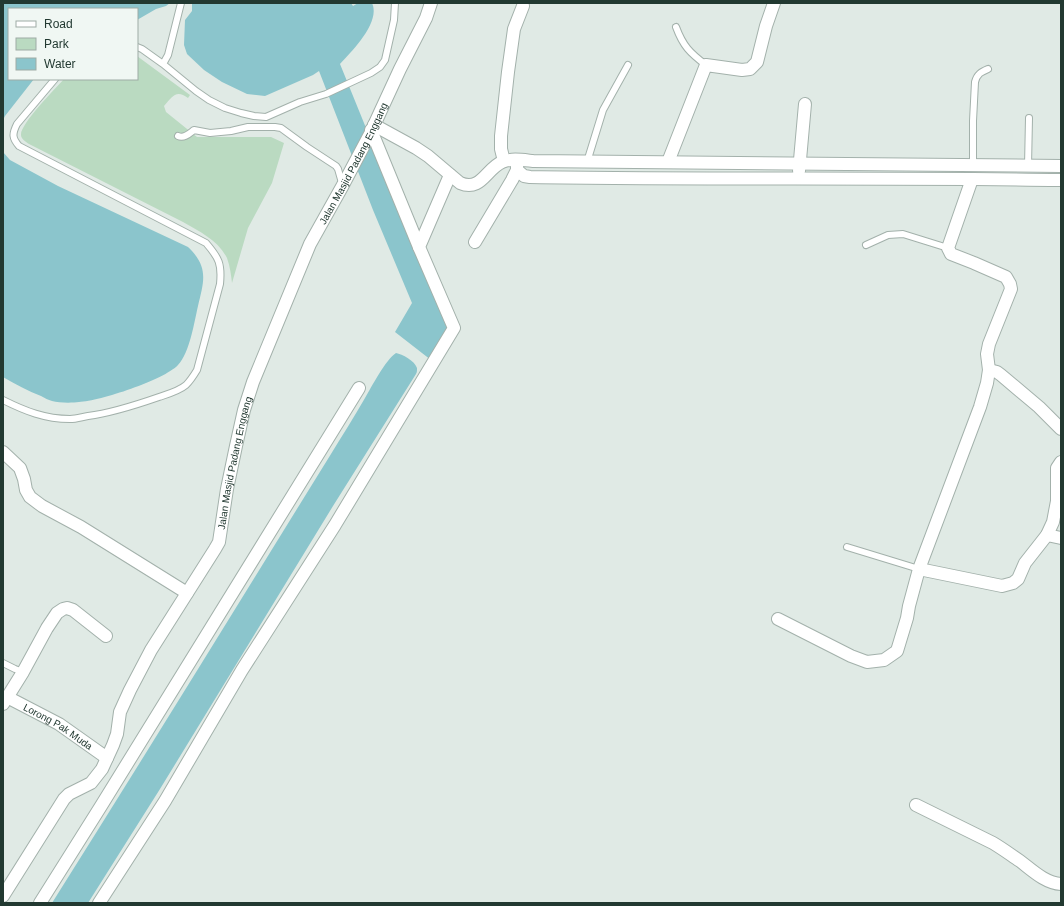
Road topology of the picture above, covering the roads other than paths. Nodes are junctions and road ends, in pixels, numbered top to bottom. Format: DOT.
graph roads {
  1 [pos="181,3"];
  2 [pos="395,3"];
  3 [pos="431,3"];
  4 [pos="774,3"];
  5 [pos="523,6"];
  6 [pos="676,28"];
  7 [pos="138,47"];
  8 [pos="163,64"];
  9 [pos="628,65"];
  10 [pos="706,65"];
  11 [pos="988,69"];
  12 [pos="54,80"];
  13 [pos="805,104"];
  14 [pos="1029,118"];
  15 [pos="372,130"];
  16 [pos="178,136"];
  17 [pos="504,161"];
  18 [pos="587,162"];
  19 [pos="668,162"];
  20 [pos="800,164"];
  21 [pos="517,165"];
  22 [pos="974,165"];
  23 [pos="1028,166"];
  24 [pos="1061,166"];
  25 [pos="450,175"];
  26 [pos="799,178"];
  27 [pos="972,179"];
  28 [pos="1061,180"];
  29 [pos="343,185"];
  30 [pos="475,242"];
  31 [pos="866,245"];
  32 [pos="419,247"];
  33 [pos="948,248"];
  34 [pos="989,370"];
  35 [pos="359,388"];
  36 [pos="3,400"];
  37 [pos="1061,429"];
  38 [pos="3,452"];
  39 [pos="1061,462"];
  40 [pos="1046,534"];
  41 [pos="1061,538"];
  42 [pos="847,547"];
  43 [pos="919,569"];
  44 [pos="187,593"];
  45 [pos="778,619"];
  46 [pos="106,636"];
  47 [pos="3,663"];
  48 [pos="23,672"];
  49 [pos="5,700"];
  50 [pos="107,758"];
  51 [pos="916,805"];
  52 [pos="7,878"];
  53 [pos="1061,884"];
  54 [pos="3,896"];
  55 [pos="40,903"];
  56 [pos="99,903"];
  1 -- 8 [label="lane"];
  2 -- 8 [label="lane"];
  3 -- 15 [label="street, Jalan Masjid Padang Enggang"];
  4 -- 10 [label="street"];
  5 -- 17 [label="street"];
  6 -- 10 [label="lane"];
  7 -- 8 [label="lane"];
  9 -- 18 [label="lane"];
  10 -- 19 [label="street"];
  11 -- 22 [label="lane"];
  12 -- 36 [label="lane"];
  13 -- 20 [label="street"];
  14 -- 23 [label="lane"];
  15 -- 25 [label="street"];
  15 -- 29 [label="street, Jalan Masjid Padang Enggang"];
  15 -- 32 [label="street"];
  16 -- 29 [label="lane"];
  17 -- 21 [label="street"];
  17 -- 25 [label="street"];
  18 -- 19 [label="street"];
  18 -- 21 [label="street"];
  19 -- 20 [label="street"];
  20 -- 22 [label="street"];
  20 -- 26 [label="street"];
  21 -- 26 [label="street"];
  21 -- 30 [label="street"];
  22 -- 23 [label="street"];
  23 -- 24 [label="street"];
  25 -- 32 [label="street"];
  26 -- 27 [label="street"];
  27 -- 28 [label="street"];
  27 -- 33 [label="street"];
  29 -- 44 [label="street, Jalan Masjid Padang Enggang"];
  31 -- 33 [label="lane"];
  32 -- 56 [label="street"];
  33 -- 34 [label="street"];
  34 -- 37 [label="street"];
  34 -- 43 [label="street"];
  35 -- 55 [label="street"];
  38 -- 44 [label="street"];
  39 -- 40 [label="street"];
  40 -- 41 [label="street"];
  40 -- 43 [label="street"];
  42 -- 43 [label="lane"];
  43 -- 45 [label="street"];
  44 -- 50 [label="street, Jalan Masjid Padang Enggang"];
  46 -- 48 [label="street"];
  47 -- 48 [label="lane"];
  48 -- 49 [label="street"];
  49 -- 50 [label="street, Lorong Pak Muda"];
  50 -- 52 [label="street, Jalan Masjid Padang Enggang"];
  51 -- 53 [label="street"];
  52 -- 54 [label="street, Jalan Masjid Padang Enggang"];
}
